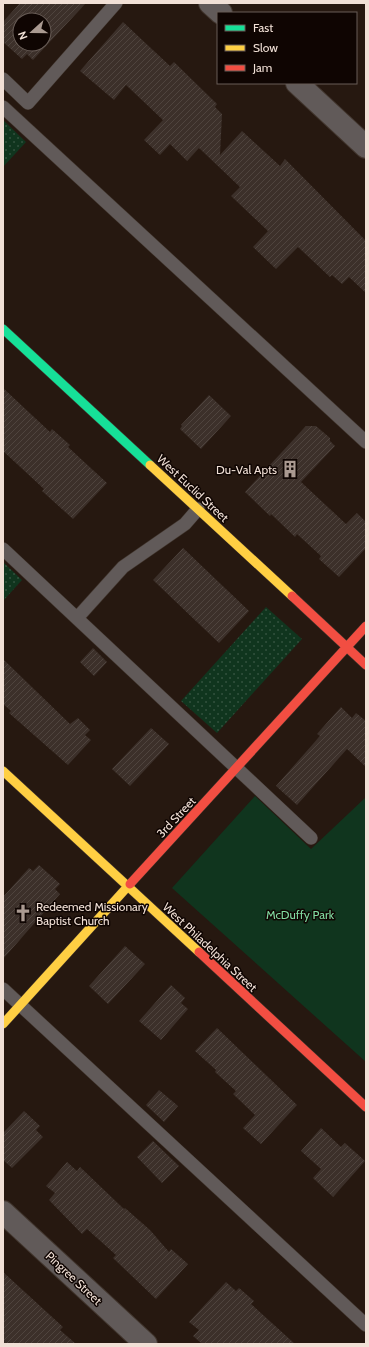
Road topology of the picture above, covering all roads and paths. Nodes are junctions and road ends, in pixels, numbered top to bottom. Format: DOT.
graph roads {
  1 [pos="116,3"];
  2 [pos="210,3"];
  3 [pos="220,12"];
  4 [pos="3,79"];
  5 [pos="298,84"];
  6 [pos="3,106"];
  7 [pos="366,147"];
  8 [pos="3,329"];
  9 [pos="366,442"];
  10 [pos="198,509"];
  11 [pos="3,549"];
  12 [pos="77,618"];
  13 [pos="366,626"];
  14 [pos="347,648"];
  15 [pos="366,665"];
  16 [pos="237,769"];
  17 [pos="3,771"];
  18 [pos="311,838"];
  19 [pos="128,887"];
  20 [pos="3,989"];
  21 [pos="20,1005"];
  22 [pos="3,1024"];
  23 [pos="366,1107"];
  24 [pos="3,1212"];
  25 [pos="366,1324"];
  26 [pos="146,1344"];
  1 -- 4 [label="lane"];
  2 -- 3 [label="street"];
  5 -- 7 [label="street"];
  6 -- 9 [label="lane"];
  8 -- 10 [label="street, West Euclid Street"];
  10 -- 12 [label="lane"];
  10 -- 14 [label="street, West Euclid Street"];
  11 -- 12 [label="lane"];
  12 -- 16 [label="lane"];
  13 -- 14 [label="street, 3rd Street"];
  14 -- 15 [label="street, West Euclid Street"];
  14 -- 16 [label="street, 3rd Street"];
  16 -- 18 [label="lane"];
  16 -- 19 [label="street, 3rd Street"];
  17 -- 19 [label="street, West Philadelphia Street"];
  19 -- 21 [label="street, 3rd Street"];
  19 -- 23 [label="street, West Philadelphia Street"];
  20 -- 21 [label="lane"];
  21 -- 22 [label="street, 3rd Street"];
  21 -- 25 [label="lane"];
  24 -- 26 [label="street, Pingree Street"];
}
